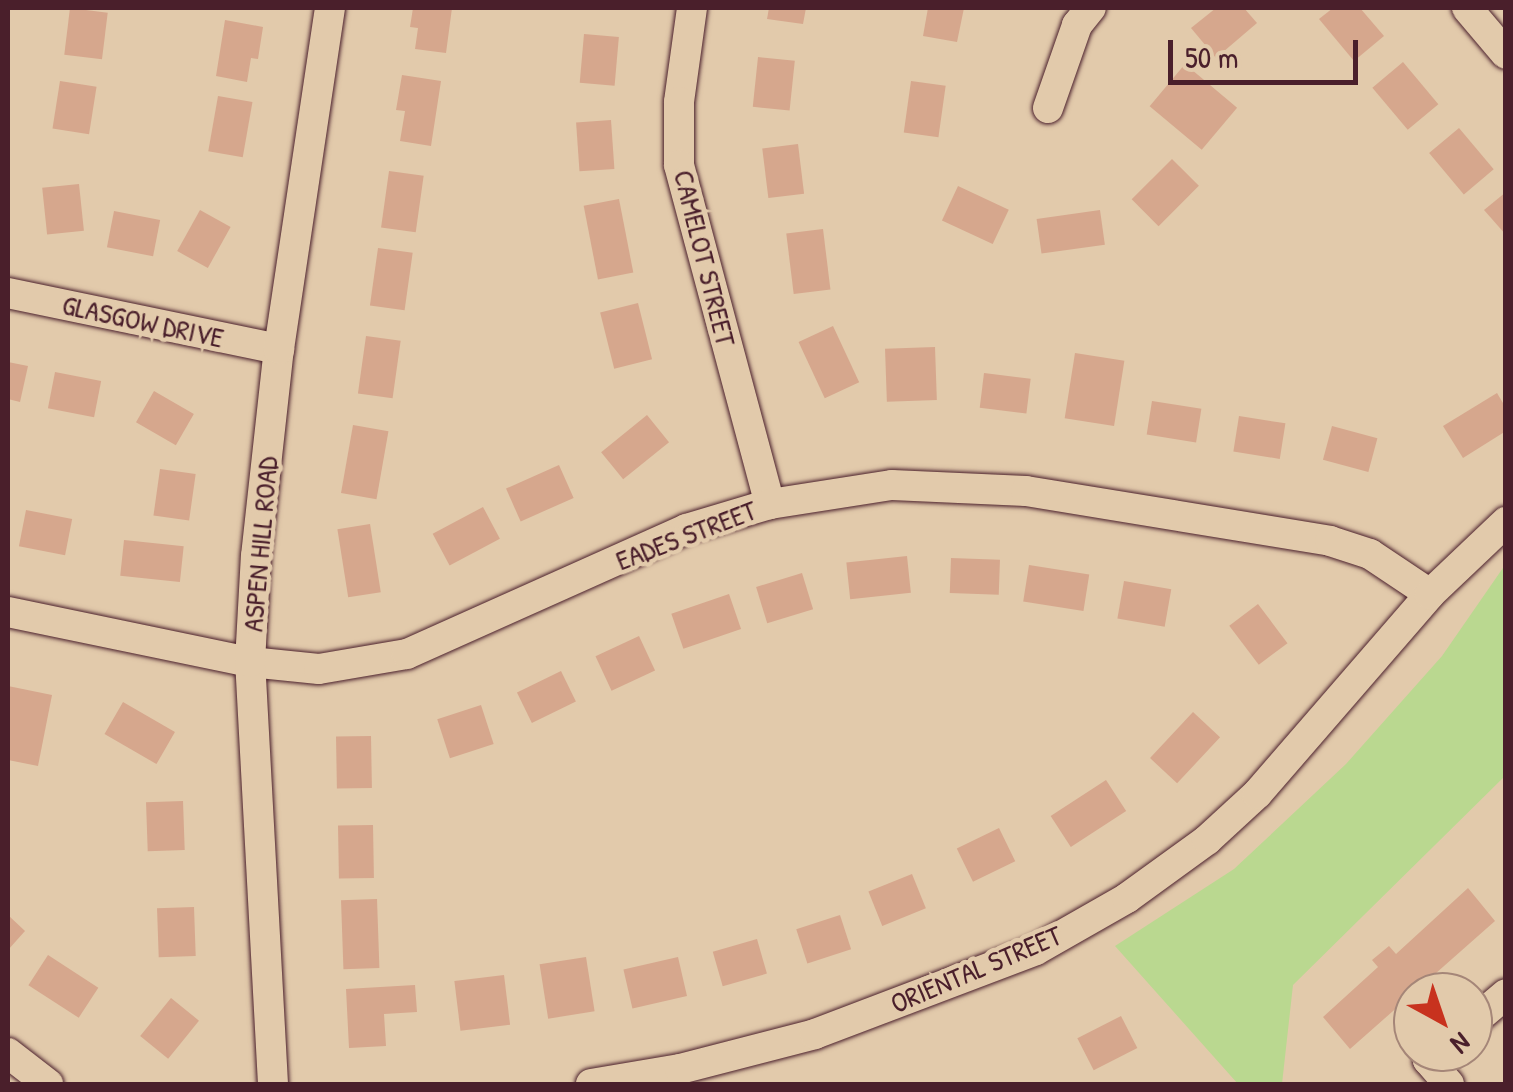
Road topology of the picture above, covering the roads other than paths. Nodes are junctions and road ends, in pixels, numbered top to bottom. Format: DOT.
graph roads {
  1 [pos="330,8"];
  2 [pos="692,8"];
  3 [pos="1090,8"];
  4 [pos="1467,8"];
  5 [pos="1506,54"];
  6 [pos="1048,108"];
  7 [pos="8,293"];
  8 [pos="279,349"];
  9 [pos="770,504"];
  10 [pos="1506,522"];
  11 [pos="1430,594"];
  12 [pos="8,612"];
  13 [pos="250,662"];
  14 [pos="8,1053"];
  15 [pos="48,1084"];
  16 [pos="272,1084"];
  17 [pos="591,1084"];
  1 -- 8 [label="street, ASPEN HILL ROAD"];
  2 -- 9 [label="street, CAMELOT STREET"];
  3 -- 6 [label="street"];
  4 -- 5 [label="street"];
  7 -- 8 [label="street, GLASGOW DRIVE"];
  8 -- 13 [label="street, ASPEN HILL ROAD"];
  9 -- 11 [label="street, EADES STREET"];
  9 -- 13 [label="street, EADES STREET"];
  10 -- 11 [label="street, ORIENTAL STREET"];
  11 -- 17 [label="street, ORIENTAL STREET"];
  12 -- 13 [label="street, EADES STREET"];
  13 -- 16 [label="street, ASPEN HILL ROAD"];
  14 -- 15 [label="street"];
}
